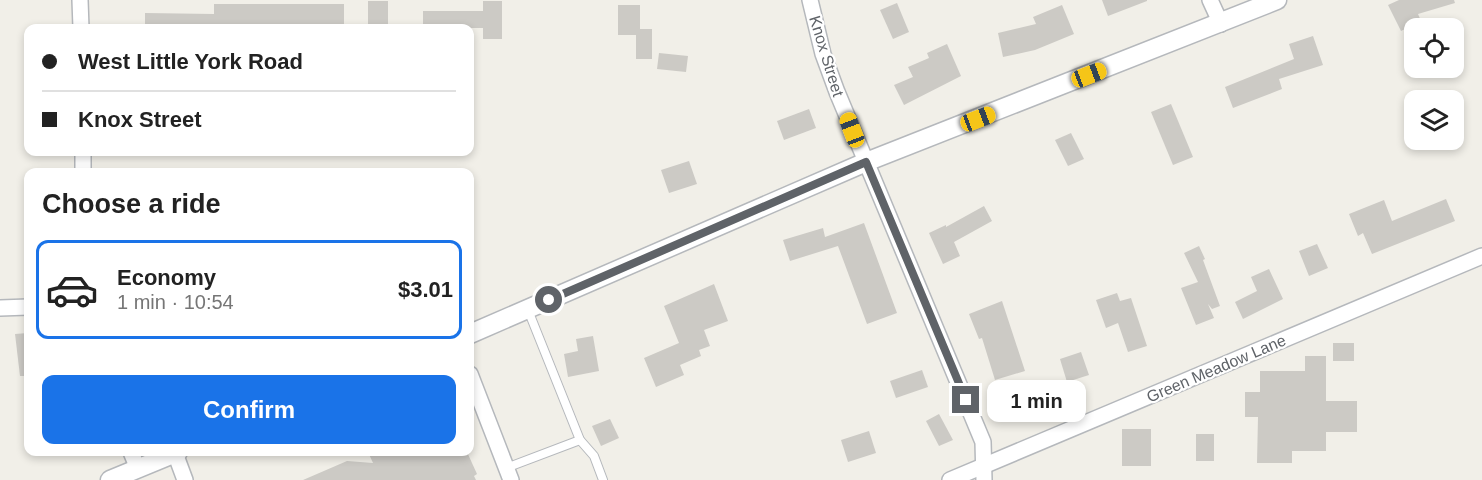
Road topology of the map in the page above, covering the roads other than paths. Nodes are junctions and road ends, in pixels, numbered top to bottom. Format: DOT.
graph roads {
  1 [pos="80,0"];
  2 [pos="810,0"];
  3 [pos="1210,0"];
  4 [pos="1277,0"];
  5 [pos="81,24"];
  6 [pos="1221,24"];
  7 [pos="866,162"];
  8 [pos="1482,256"];
  9 [pos="24,307"];
  10 [pos="0,308"];
  11 [pos="528,309"];
  12 [pos="474,332"];
  13 [pos="474,384"];
  14 [pos="580,440"];
  15 [pos="156,456"];
  16 [pos="177,456"];
  17 [pos="135,460"];
  18 [pos="984,473"];
  19 [pos="509,474"];
  20 [pos="110,480"];
  21 [pos="185,480"];
  22 [pos="603,480"];
  23 [pos="950,480"];
  1 -- 5 [label="street"];
  2 -- 7 [label="street, Knox Street"];
  3 -- 6 [label="street"];
  4 -- 6 [label="street"];
  6 -- 7 [label="street"];
  7 -- 11 [label="street"];
  7 -- 18 [label="street, Knox Street"];
  8 -- 18 [label="street, Green Meadow Lane"];
  9 -- 10 [label="street"];
  11 -- 12 [label="street"];
  11 -- 14 [label="lane"];
  13 -- 19 [label="street"];
  14 -- 19 [label="lane"];
  14 -- 22 [label="lane"];
  15 -- 17 [label="street"];
  16 -- 21 [label="street"];
  17 -- 20 [label="street"];
  18 -- 23 [label="street, Green Meadow Lane"];
}
